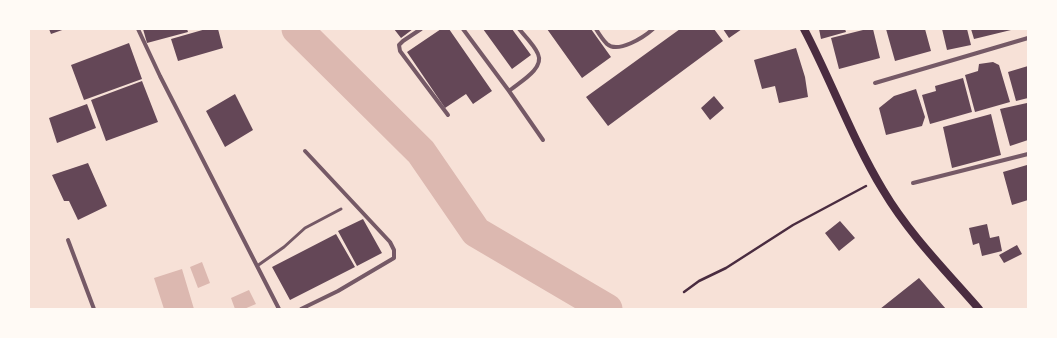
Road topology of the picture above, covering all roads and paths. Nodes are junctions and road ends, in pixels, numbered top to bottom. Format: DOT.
graph roads {
  1 [pos="138,29"];
  2 [pos="421,29"];
  3 [pos="462,29"];
  4 [pos="519,29"];
  5 [pos="596,29"];
  6 [pos="653,29"];
  7 [pos="804,29"];
  8 [pos="1028,38"];
  9 [pos="875,83"];
  10 [pos="508,91"];
  11 [pos="448,115"];
  12 [pos="543,140"];
  13 [pos="305,151"];
  14 [pos="1028,154"];
  15 [pos="877,180"];
  16 [pos="913,183"];
  17 [pos="341,209"];
  18 [pos="68,240"];
  19 [pos="257,266"];
  20 [pos="684,292"];
  21 [pos="94,309"];
  22 [pos="279,309"];
  23 [pos="301,309"];
  24 [pos="979,309"];
  1 -- 19 [label="street"];
  2 -- 11 [label="street"];
  3 -- 10 [label="street"];
  4 -- 10 [label="street"];
  5 -- 6 [label="street"];
  7 -- 15 [label="main road"];
  8 -- 9 [label="street"];
  10 -- 12 [label="street"];
  13 -- 23 [label="street"];
  14 -- 16 [label="street"];
  15 -- 20 [label="path"];
  15 -- 24 [label="main road"];
  17 -- 19 [label="lane"];
  18 -- 21 [label="street"];
  19 -- 22 [label="street"];
}
